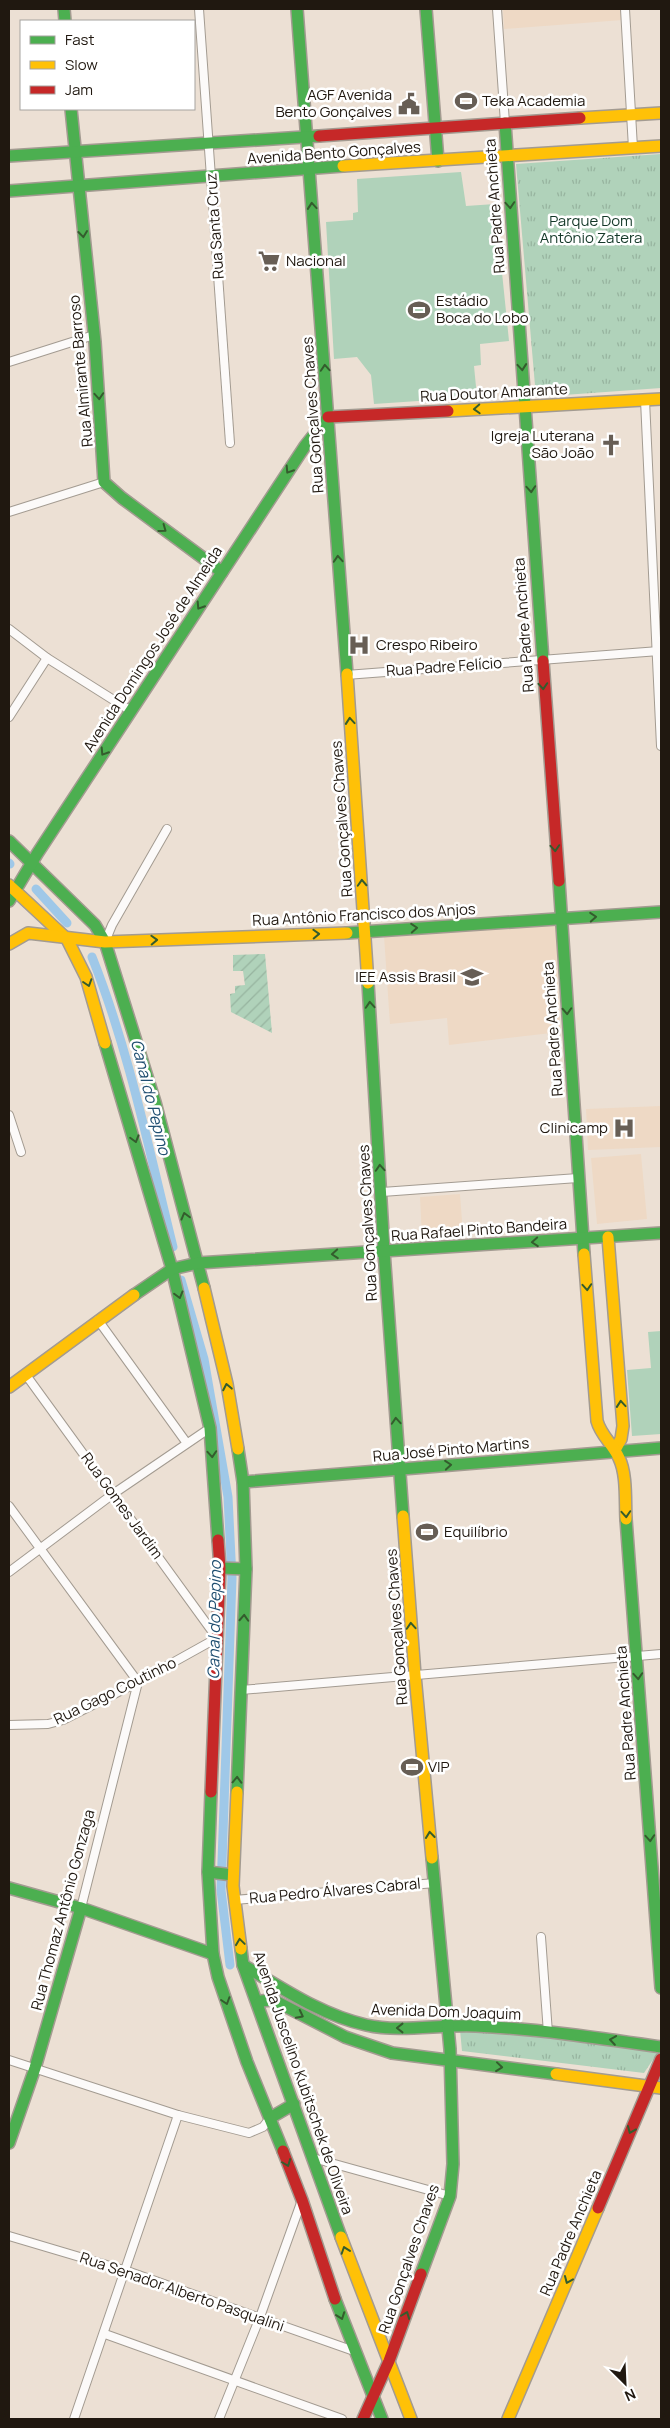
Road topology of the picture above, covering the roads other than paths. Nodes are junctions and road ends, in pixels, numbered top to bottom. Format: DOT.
graph roads {
  1 [pos="199,9"];
  2 [pos="297,9"];
  3 [pos="426,9"];
  4 [pos="497,9"];
  5 [pos="625,9"];
  6 [pos="71,110"];
  7 [pos="661,113"];
  8 [pos="631,115"];
  9 [pos="505,123"];
  10 [pos="434,127"];
  11 [pos="306,137"];
  12 [pos="209,142"];
  13 [pos="661,146"];
  14 [pos="633,148"];
  15 [pos="75,152"];
  16 [pos="9,156"];
  17 [pos="507,156"];
  18 [pos="438,161"];
  19 [pos="309,168"];
  20 [pos="211,176"];
  21 [pos="77,186"];
  22 [pos="9,191"];
  23 [pos="94,336"];
  24 [pos="9,362"];
  25 [pos="661,399"];
  26 [pos="645,400"];
  27 [pos="525,406"];
  28 [pos="328,417"];
  29 [pos="230,443"];
  30 [pos="104,482"];
  31 [pos="9,512"];
  32 [pos="222,572"];
  33 [pos="9,629"];
  34 [pos="659,651"];
  35 [pos="47,658"];
  36 [pos="541,659"];
  37 [pos="346,675"];
  38 [pos="131,711"];
  39 [pos="9,717"];
  40 [pos="661,746"];
  41 [pos="167,829"];
  42 [pos="9,841"];
  43 [pos="32,863"];
  44 [pos="11,892"];
  45 [pos="661,912"];
  46 [pos="561,919"];
  47 [pos="365,932"];
  48 [pos="68,939"];
  49 [pos="105,942"];
  50 [pos="9,944"];
  51 [pos="9,1115"];
  52 [pos="21,1152"];
  53 [pos="578,1178"];
  54 [pos="382,1192"];
  55 [pos="661,1233"];
  56 [pos="608,1237"];
  57 [pos="584,1238"];
  58 [pos="384,1251"];
  59 [pos="198,1263"];
  60 [pos="172,1269"];
  61 [pos="98,1320"];
  62 [pos="26,1375"];
  63 [pos="9,1388"];
  64 [pos="623,1426"];
  65 [pos="210,1428"];
  66 [pos="598,1428"];
  67 [pos="186,1442"];
  68 [pos="661,1448"];
  69 [pos="616,1450"];
  70 [pos="400,1470"];
  71 [pos="243,1482"];
  72 [pos="113,1494"];
  73 [pos="9,1506"];
  74 [pos="40,1549"];
  75 [pos="223,1568"];
  76 [pos="244,1569"];
  77 [pos="9,1572"];
  78 [pos="217,1638"];
  79 [pos="661,1654"];
  80 [pos="637,1656"];
  81 [pos="415,1675"];
  82 [pos="138,1682"];
  83 [pos="241,1690"];
  84 [pos="9,1725"];
  85 [pos="211,1872"];
  86 [pos="230,1874"];
  87 [pos="435,1883"];
  88 [pos="9,1888"];
  89 [pos="234,1900"];
  90 [pos="82,1908"];
  91 [pos="541,1937"];
  92 [pos="213,1954"];
  93 [pos="243,1965"];
  94 [pos="661,1988"];
  95 [pos="258,2005"];
  96 [pos="448,2025"];
  97 [pos="548,2033"];
  98 [pos="661,2047"];
  99 [pos="661,2059"];
  100 [pos="9,2060"];
  101 [pos="450,2061"];
  102 [pos="34,2068"];
  103 [pos="656,2087"];
  104 [pos="294,2104"];
  105 [pos="178,2115"];
  106 [pos="270,2118"];
  107 [pos="9,2143"];
  108 [pos="313,2158"];
  109 [pos="450,2196"];
  110 [pos="302,2200"];
  111 [pos="9,2236"];
  112 [pos="127,2271"];
  113 [pos="260,2317"];
  114 [pos="105,2334"];
  115 [pos="354,2351"];
  116 [pos="389,2361"];
  117 [pos="236,2381"];
  118 [pos="373,2398"];
  119 [pos="74,2419"];
  120 [pos="219,2419"];
  121 [pos="342,2419"];
  122 [pos="364,2419"];
  123 [pos="382,2419"];
  124 [pos="411,2419"];
  125 [pos="508,2419"];
  1 -- 12 [label="street, Rua Santa Cruz"];
  2 -- 11 [label="street, Rua Gonçalves Chaves"];
  3 -- 10 [label="street"];
  4 -- 9 [label="street, Rua Padre Anchieta"];
  5 -- 8 [label="street"];
  6 -- 15 [label="street, Rua Almirante Barroso"];
  7 -- 8 [label="street, Avenida Bento Gonçalves"];
  8 -- 9 [label="street, Avenida Bento Gonçalves"];
  8 -- 14 [label="street"];
  9 -- 10 [label="street, Avenida Bento Gonçalves"];
  9 -- 17 [label="street, Rua Padre Anchieta"];
  10 -- 11 [label="street, Avenida Bento Gonçalves"];
  10 -- 18 [label="street"];
  11 -- 12 [label="street, Avenida Bento Gonçalves"];
  11 -- 19 [label="street, Rua Gonçalves Chaves"];
  12 -- 15 [label="street, Avenida Bento Gonçalves"];
  12 -- 20 [label="street, Rua Santa Cruz"];
  13 -- 14 [label="street, Avenida Bento Gonçalves"];
  14 -- 17 [label="street, Avenida Bento Gonçalves"];
  15 -- 16 [label="street, Avenida Bento Gonçalves"];
  15 -- 21 [label="street, Rua Almirante Barroso"];
  17 -- 18 [label="street, Avenida Bento Gonçalves"];
  17 -- 27 [label="street, Rua Padre Anchieta, one-way"];
  18 -- 19 [label="street, Avenida Bento Gonçalves"];
  19 -- 20 [label="street, Avenida Bento Gonçalves"];
  28 -- 19 [label="street, Rua Gonçalves Chaves, one-way"];
  20 -- 21 [label="street, Avenida Bento Gonçalves"];
  20 -- 29 [label="street, Rua Santa Cruz"];
  21 -- 22 [label="street, Avenida Bento Gonçalves"];
  21 -- 23 [label="street, Rua Almirante Barroso, one-way"];
  23 -- 24 [label="street"];
  23 -- 30 [label="street, Rua Almirante Barroso, one-way"];
  25 -- 26 [label="street, Rua Doutor Amarante"];
  26 -- 27 [label="street, Rua Doutor Amarante"];
  26 -- 34 [label="street"];
  27 -- 28 [label="street, Rua Doutor Amarante, one-way"];
  27 -- 36 [label="street, Rua Padre Anchieta, one-way"];
  28 -- 32 [label="street, Avenida Domingos José de Almeida, one-way"];
  37 -- 28 [label="street, Rua Gonçalves Chaves, one-way"];
  30 -- 31 [label="street"];
  30 -- 32 [label="street, one-way"];
  32 -- 38 [label="street, Avenida Domingos José de Almeida, one-way"];
  33 -- 35 [label="street"];
  34 -- 36 [label="street, Rua Padre Felício"];
  34 -- 40 [label="street"];
  35 -- 38 [label="street"];
  35 -- 39 [label="street"];
  36 -- 37 [label="street, Rua Padre Felício"];
  36 -- 46 [label="street, Rua Padre Anchieta, one-way"];
  47 -- 37 [label="street, Rua Gonçalves Chaves, one-way"];
  38 -- 43 [label="street, Avenida Domingos José de Almeida, one-way"];
  41 -- 49 [label="street"];
  42 -- 43 [label="street, Avenida Juscelino Kubitschek de Oliveira"];
  43 -- 44 [label="street, Avenida Domingos José de Almeida"];
  43 -- 49 [label="street, Avenida Juscelino Kubitschek de Oliveira"];
  44 -- 48 [label="street"];
  46 -- 45 [label="street, Rua Antônio Francisco dos Anjos, one-way"];
  47 -- 46 [label="street, Rua Antônio Francisco dos Anjos, one-way"];
  46 -- 53 [label="street, Rua Padre Anchieta, one-way"];
  49 -- 47 [label="street, Rua Antônio Francisco dos Anjos, one-way"];
  54 -- 47 [label="street, Rua Gonçalves Chaves, one-way"];
  48 -- 49 [label="street, Rua Antônio Francisco dos Anjos"];
  48 -- 50 [label="street"];
  48 -- 60 [label="street, one-way"];
  59 -- 49 [label="street, Avenida Juscelino Kubitschek de Oliveira, one-way"];
  51 -- 52 [label="street"];
  53 -- 54 [label="street"];
  53 -- 57 [label="street, Rua Padre Anchieta"];
  54 -- 58 [label="street, Rua Gonçalves Chaves"];
  55 -- 56 [label="street, Rua Rafael Pinto Bandeira"];
  56 -- 57 [label="street, Rua Rafael Pinto Bandeira"];
  64 -- 56 [label="street, one-way"];
  57 -- 58 [label="street, Rua Rafael Pinto Bandeira, one-way"];
  57 -- 66 [label="street, Rua Padre Anchieta, one-way"];
  58 -- 59 [label="street, Rua Rafael Pinto Bandeira, one-way"];
  70 -- 58 [label="street, Rua Gonçalves Chaves, one-way"];
  59 -- 60 [label="street, Rua Rafael Pinto Bandeira"];
  71 -- 59 [label="street, Avenida Juscelino Kubitschek de Oliveira, one-way"];
  60 -- 61 [label="street, Rua Rafael Pinto Bandeira"];
  60 -- 65 [label="street, one-way"];
  61 -- 62 [label="street, Rua Rafael Pinto Bandeira"];
  61 -- 67 [label="street"];
  62 -- 63 [label="street, Rua Rafael Pinto Bandeira"];
  62 -- 72 [label="street, Rua Gomes Jardim"];
  64 -- 66 [label="street"];
  64 -- 69 [label="street"];
  65 -- 67 [label="street"];
  65 -- 75 [label="street, one-way"];
  66 -- 69 [label="street"];
  67 -- 72 [label="street"];
  68 -- 69 [label="street, Rua José Pinto Martins"];
  70 -- 69 [label="street, Rua José Pinto Martins, one-way"];
  69 -- 80 [label="street, Rua Padre Anchieta, one-way"];
  70 -- 71 [label="street, Rua José Pinto Martins"];
  81 -- 70 [label="street, Rua Gonçalves Chaves, one-way"];
  71 -- 76 [label="street, Avenida Juscelino Kubitschek de Oliveira"];
  72 -- 74 [label="street"];
  72 -- 78 [label="street, Rua Gomes Jardim"];
  73 -- 74 [label="street"];
  74 -- 77 [label="street"];
  74 -- 82 [label="street"];
  75 -- 76 [label="street"];
  75 -- 78 [label="street"];
  83 -- 76 [label="street, Avenida Juscelino Kubitschek de Oliveira, one-way"];
  78 -- 82 [label="street, Rua Gago Coutinho"];
  78 -- 85 [label="street"];
  79 -- 80 [label="street"];
  80 -- 81 [label="street"];
  80 -- 94 [label="street, Rua Padre Anchieta, one-way"];
  81 -- 83 [label="street"];
  87 -- 81 [label="street, Rua Gonçalves Chaves, one-way"];
  82 -- 84 [label="street, Rua Gago Coutinho"];
  82 -- 90 [label="street, Rua Thomaz Antônio Gonzaga"];
  86 -- 83 [label="street, Avenida Juscelino Kubitschek de Oliveira, one-way"];
  85 -- 86 [label="street"];
  85 -- 92 [label="street"];
  86 -- 89 [label="street, Avenida Juscelino Kubitschek de Oliveira"];
  87 -- 89 [label="street, Rua Pedro Álvares Cabral"];
  87 -- 96 [label="street, Rua Gonçalves Chaves"];
  88 -- 90 [label="street"];
  93 -- 89 [label="street, Avenida Juscelino Kubitschek de Oliveira, one-way"];
  90 -- 92 [label="street"];
  90 -- 102 [label="street, Rua Thomaz Antônio Gonzaga"];
  91 -- 97 [label="street"];
  92 -- 106 [label="street, one-way"];
  93 -- 95 [label="street, Avenida Juscelino Kubitschek de Oliveira"];
  96 -- 93 [label="street, Avenida Dom Joaquim, one-way"];
  95 -- 101 [label="street, one-way"];
  95 -- 104 [label="street, Avenida Juscelino Kubitschek de Oliveira"];
  96 -- 97 [label="street, Avenida Dom Joaquim"];
  96 -- 101 [label="street, Rua Gonçalves Chaves"];
  98 -- 97 [label="street, Avenida Dom Joaquim, one-way"];
  99 -- 103 [label="street, Rua Padre Anchieta"];
  100 -- 102 [label="street"];
  101 -- 103 [label="street, one-way"];
  101 -- 109 [label="street, Rua Gonçalves Chaves"];
  102 -- 105 [label="street"];
  102 -- 107 [label="street, Rua Thomaz Antônio Gonzaga"];
  103 -- 125 [label="street, Rua Padre Anchieta, one-way"];
  104 -- 106 [label="street"];
  104 -- 108 [label="street, Avenida Juscelino Kubitschek de Oliveira"];
  105 -- 106 [label="street"];
  105 -- 112 [label="street"];
  106 -- 110 [label="street, one-way"];
  108 -- 109 [label="street"];
  116 -- 108 [label="street, Avenida Juscelino Kubitschek de Oliveira, one-way"];
  116 -- 109 [label="street, Rua Gonçalves Chaves, one-way"];
  110 -- 113 [label="street"];
  110 -- 115 [label="street, one-way"];
  111 -- 112 [label="street, Rua Senador Alberto Pasqualini"];
  112 -- 113 [label="street, Rua Senador Alberto Pasqualini"];
  112 -- 114 [label="street"];
  113 -- 115 [label="street, Rua Senador Alberto Pasqualini"];
  113 -- 117 [label="street"];
  114 -- 117 [label="street"];
  114 -- 119 [label="street"];
  115 -- 118 [label="street"];
  116 -- 118 [label="street, Rua Gonçalves Chaves"];
  116 -- 124 [label="street, Avenida Juscelino Kubitschek de Oliveira"];
  117 -- 120 [label="street"];
  117 -- 121 [label="street"];
  118 -- 122 [label="street, Rua Gonçalves Chaves"];
  118 -- 123 [label="street"];
}
